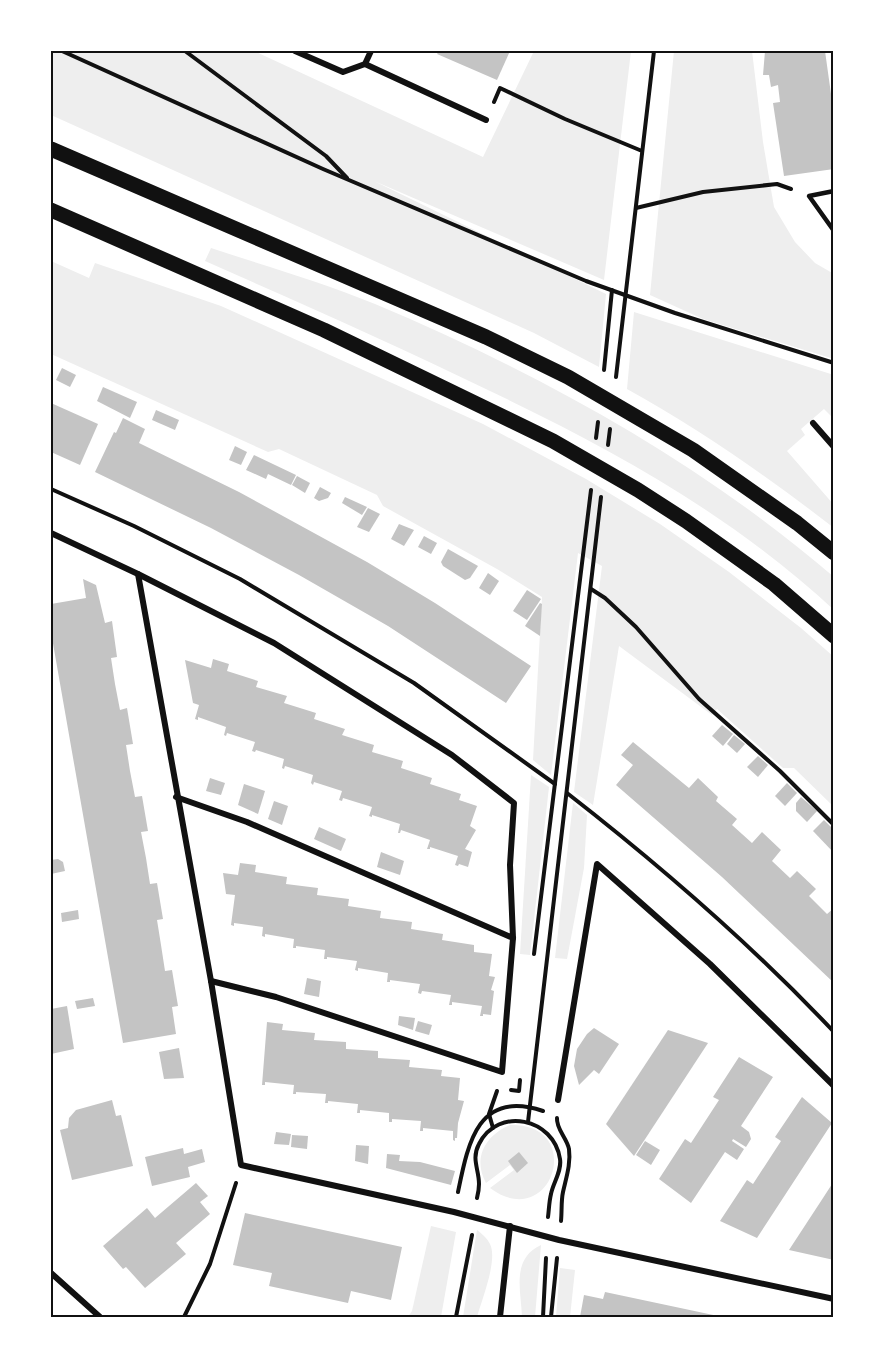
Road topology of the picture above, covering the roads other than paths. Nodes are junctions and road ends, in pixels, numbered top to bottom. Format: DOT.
graph roads {
  1 [pos="295,51"];
  2 [pos="371,51"];
  3 [pos="365,64"];
  4 [pos="486,120"];
  5 [pos="51,149"];
  6 [pos="834,191"];
  7 [pos="51,210"];
  8 [pos="834,231"];
  9 [pos="813,423"];
  10 [pos="834,447"];
  11 [pos="51,533"];
  12 [pos="834,553"];
  13 [pos="138,574"];
  14 [pos="834,636"];
  15 [pos="176,796"];
  16 [pos="513,938"];
  17 [pos="210,981"];
  18 [pos="834,1086"];
  19 [pos="558,1100"];
  20 [pos="510,1226"];
  21 [pos="51,1273"];
  22 [pos="834,1299"];
  23 [pos="100,1317"];
  24 [pos="499,1317"];
  1 -- 3 [label="street"];
  2 -- 3 [label="street"];
  3 -- 4 [label="street"];
  5 -- 12 [label="main road"];
  6 -- 8 [label="lane"];
  7 -- 14 [label="main road"];
  9 -- 10 [label="street"];
  11 -- 13 [label="street"];
  13 -- 15 [label="street"];
  13 -- 16 [label="street"];
  15 -- 16 [label="street"];
  15 -- 17 [label="street"];
  16 -- 17 [label="street"];
  17 -- 20 [label="street"];
  18 -- 19 [label="street"];
  20 -- 22 [label="street"];
  20 -- 24 [label="street"];
  21 -- 23 [label="street"];
}
